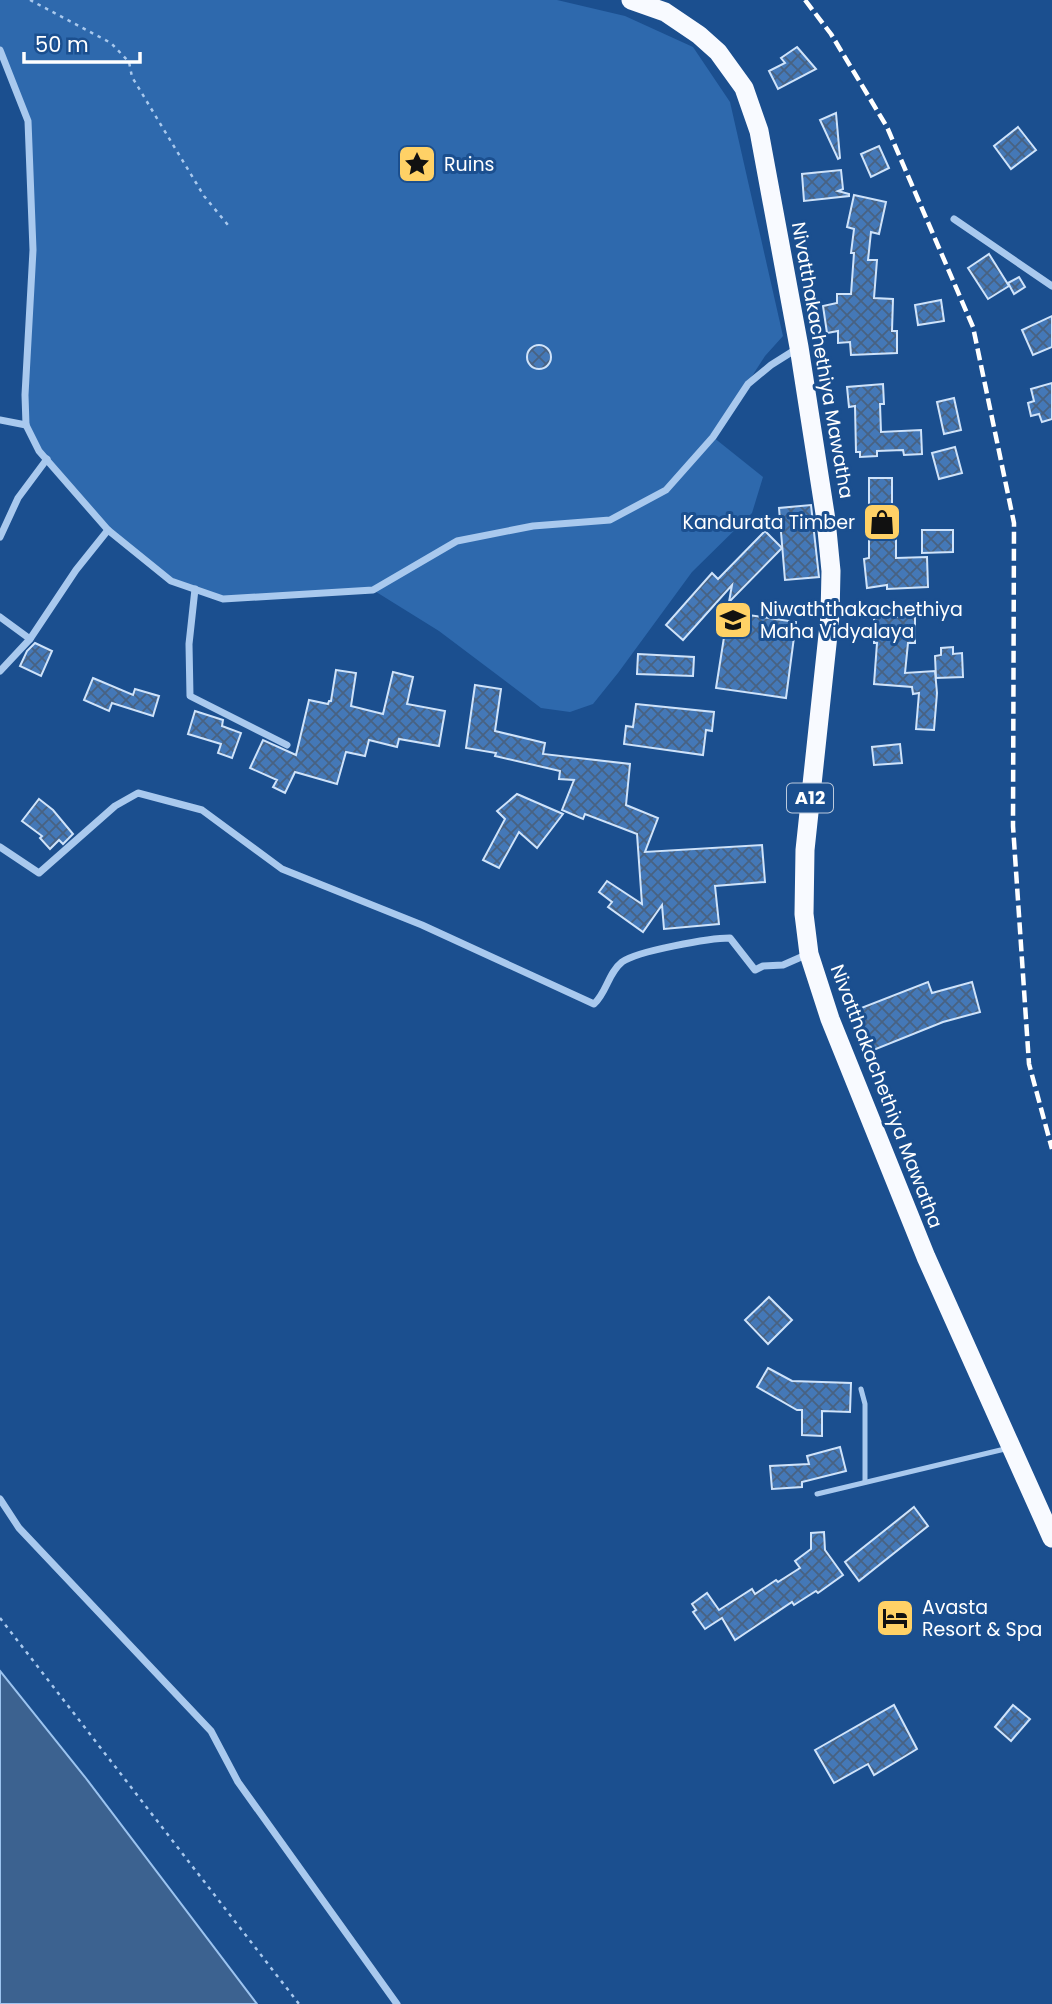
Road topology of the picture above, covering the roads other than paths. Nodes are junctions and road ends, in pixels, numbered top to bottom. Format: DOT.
graph roads {
  1 [pos="631,0"];
  2 [pos="0,50"];
  3 [pos="954,219"];
  4 [pos="1052,286"];
  5 [pos="799,347"];
  6 [pos="0,420"];
  7 [pos="26,425"];
  8 [pos="47,460"];
  9 [pos="108,530"];
  10 [pos="0,537"];
  11 [pos="195,589"];
  12 [pos="0,617"];
  13 [pos="30,639"];
  14 [pos="0,671"];
  15 [pos="287,745"];
  16 [pos="0,847"];
  17 [pos="809,954"];
  18 [pos="862,1389"];
  19 [pos="1012,1447"];
  20 [pos="865,1482"];
  21 [pos="817,1494"];
  22 [pos="0,1499"];
  23 [pos="1052,1538"];
  24 [pos="397,2004"];
  1 -- 5 [label="highway, Nivatthakachethiya Mawatha / A12"];
  2 -- 7 [label="street"];
  3 -- 4 [label="street"];
  5 -- 11 [label="street"];
  5 -- 17 [label="highway, Nivatthakachethiya Mawatha / A12"];
  6 -- 7 [label="street"];
  7 -- 8 [label="street"];
  8 -- 9 [label="street"];
  8 -- 10 [label="street"];
  9 -- 11 [label="street"];
  9 -- 13 [label="street"];
  11 -- 15 [label="street"];
  12 -- 13 [label="street"];
  13 -- 14 [label="street"];
  16 -- 17 [label="street"];
  17 -- 19 [label="highway, Nivatthakachethiya Mawatha / A12"];
  18 -- 20 [label="lane"];
  19 -- 20 [label="lane"];
  19 -- 23 [label="highway, Nivatthakachethiya Mawatha / A12"];
  20 -- 21 [label="lane"];
  22 -- 24 [label="street"];
}
